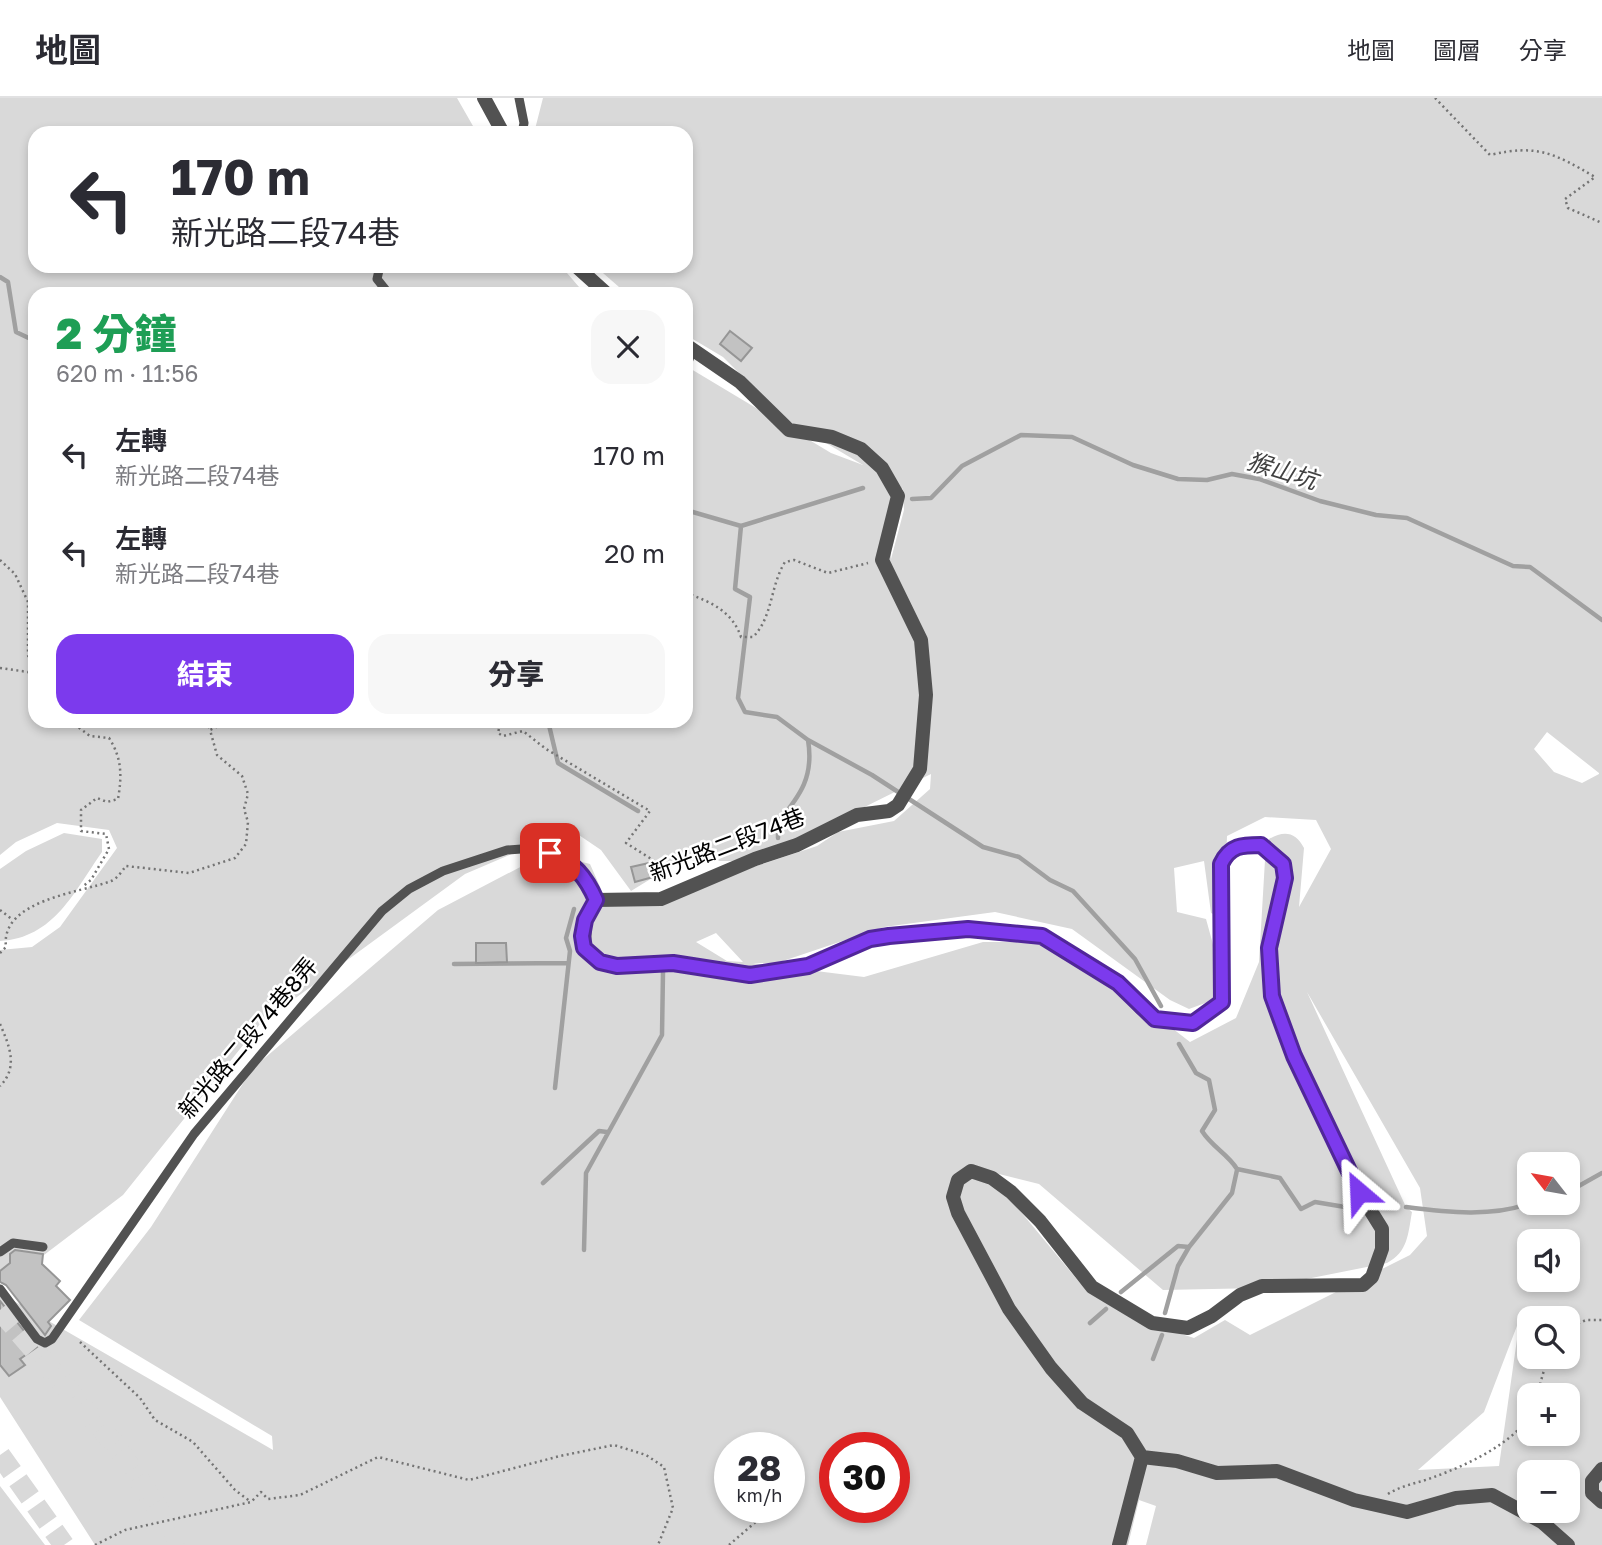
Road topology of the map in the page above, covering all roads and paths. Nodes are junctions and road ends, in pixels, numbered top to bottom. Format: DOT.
graph roads {
  1 [pos="484,98"];
  2 [pos="519,98"];
  3 [pos="1435,98"];
  4 [pos="499,126"];
  5 [pos="523,126"];
  6 [pos="1602,223"];
  7 [pos="584,273"];
  8 [pos="599,287"];
  9 [pos="693,349"];
  10 [pos="0,559"];
  11 [pos="882,559"];
  12 [pos="693,595"];
  13 [pos="28,602"];
  14 [pos="28,602"];
  15 [pos="28,655"];
  16 [pos="0,668"];
  17 [pos="28,673"];
  18 [pos="79,728"];
  19 [pos="214,728"];
  20 [pos="499,728"];
  21 [pos="210,730"];
  22 [pos="79,889"];
  23 [pos="678,893"];
  24 [pos="596,900"];
  25 [pos="0,910"];
  26 [pos="13,920"];
  27 [pos="0,953"];
  28 [pos="0,1024"];
  29 [pos="0,1086"];
  30 [pos="43,1247"];
  31 [pos="0,1252"];
  32 [pos="0,1289"];
  33 [pos="1602,1320"];
  34 [pos="1580,1323"];
  35 [pos="80,1342"];
  36 [pos="1517,1432"];
  37 [pos="1142,1457"];
  38 [pos="1602,1469"];
  39 [pos="251,1502"];
  40 [pos="1602,1502"];
  41 [pos="1370,1505"];
  42 [pos="754,1523"];
  43 [pos="95,1545"];
  44 [pos="658,1545"];
  45 [pos="729,1545"];
  46 [pos="1119,1545"];
  47 [pos="1568,1545"];
  1 -- 4 [label="street"];
  2 -- 5 [label="lane"];
  3 -- 6 [label="path"];
  7 -- 8 [label="street"];
  9 -- 11 [label="street"];
  10 -- 13 [label="path"];
  11 -- 12 [label="path"];
  11 -- 23 [label="street, 新光路二段74巷"];
  14 -- 15 [label="path"];
  16 -- 17 [label="path"];
  18 -- 22 [label="path"];
  19 -- 21 [label="path"];
  20 -- 23 [label="path"];
  21 -- 22 [label="path"];
  22 -- 26 [label="path"];
  23 -- 24 [label="street, 新光路二段74巷"];
  24 -- 32 [label="lane, 新光路二段74巷8弄"];
  24 -- 37 [label="street"];
  25 -- 26 [label="path"];
  26 -- 27 [label="path"];
  28 -- 29 [label="path"];
  30 -- 31 [label="lane"];
  33 -- 34 [label="path"];
  35 -- 39 [label="path"];
  36 -- 41 [label="path"];
  37 -- 41 [label="street"];
  37 -- 46 [label="street"];
  38 -- 40 [label="street"];
  39 -- 43 [label="path"];
  39 -- 44 [label="path"];
  41 -- 47 [label="street"];
  42 -- 45 [label="path"];
}
